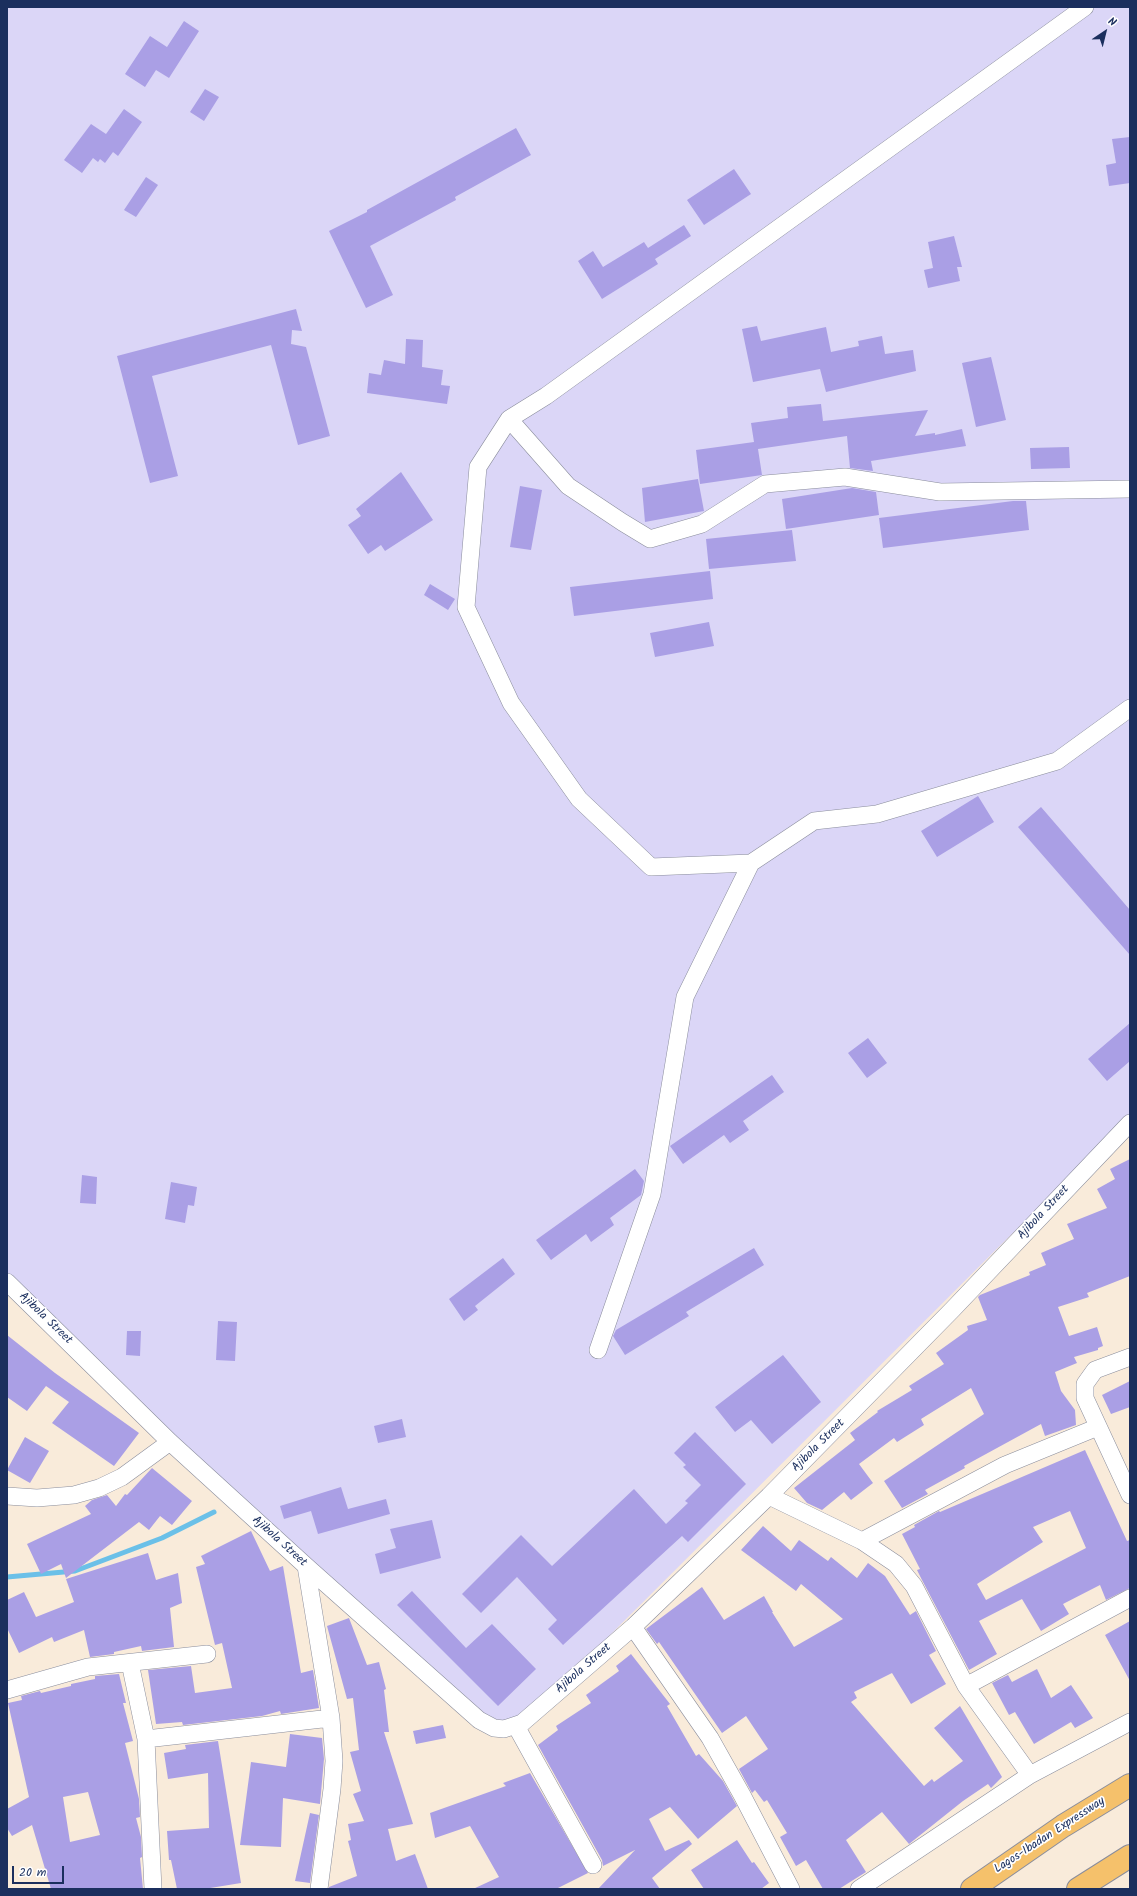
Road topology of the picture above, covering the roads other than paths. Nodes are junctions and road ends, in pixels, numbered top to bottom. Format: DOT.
graph roads {
  1 [pos="1085,7"];
  2 [pos="509,419"];
  3 [pos="1130,489"];
  4 [pos="1130,708"];
  5 [pos="751,863"];
  6 [pos="1130,1123"];
  7 [pos="7,1282"];
  8 [pos="598,1350"];
  9 [pos="1130,1357"];
  10 [pos="1098,1427"];
  11 [pos="170,1442"];
  12 [pos="1130,1495"];
  13 [pos="7,1496"];
  14 [pos="769,1496"];
  15 [pos="862,1541"];
  16 [pos="306,1566"];
  17 [pos="1130,1598"];
  18 [pos="633,1627"];
  19 [pos="207,1654"];
  20 [pos="130,1663"];
  21 [pos="966,1686"];
  22 [pos="7,1690"];
  23 [pos="331,1718"];
  24 [pos="1130,1722"];
  25 [pos="516,1726"];
  26 [pos="146,1738"];
  27 [pos="1030,1775"];
  28 [pos="1130,1785"];
  29 [pos="1130,1856"];
  30 [pos="593,1866"];
  31 [pos="153,1889"];
  32 [pos="319,1889"];
  33 [pos="790,1889"];
  34 [pos="859,1889"];
  35 [pos="972,1889"];
  36 [pos="1078,1889"];
  1 -- 2 [label="street"];
  2 -- 3 [label="street"];
  2 -- 5 [label="street"];
  4 -- 5 [label="street"];
  5 -- 8 [label="street"];
  6 -- 14 [label="street, Ajibola Street"];
  7 -- 11 [label="street, Ajibola Street"];
  9 -- 10 [label="street"];
  10 -- 12 [label="street"];
  10 -- 15 [label="street"];
  11 -- 13 [label="street"];
  11 -- 16 [label="street, Ajibola Street"];
  14 -- 15 [label="street"];
  14 -- 18 [label="street, Ajibola Street"];
  15 -- 21 [label="street"];
  16 -- 23 [label="street"];
  16 -- 25 [label="street, Ajibola Street"];
  17 -- 21 [label="street"];
  18 -- 25 [label="street, Ajibola Street"];
  18 -- 33 [label="street"];
  19 -- 20 [label="street"];
  20 -- 22 [label="street"];
  20 -- 26 [label="street"];
  21 -- 27 [label="street"];
  23 -- 26 [label="street"];
  23 -- 32 [label="street"];
  24 -- 27 [label="street"];
  25 -- 30 [label="street"];
  26 -- 31 [label="street"];
  27 -- 34 [label="street"];
  28 -- 35 [label="highway, Lagos-Ibadan Expressway"];
  29 -- 36 [label="highway"];
}
